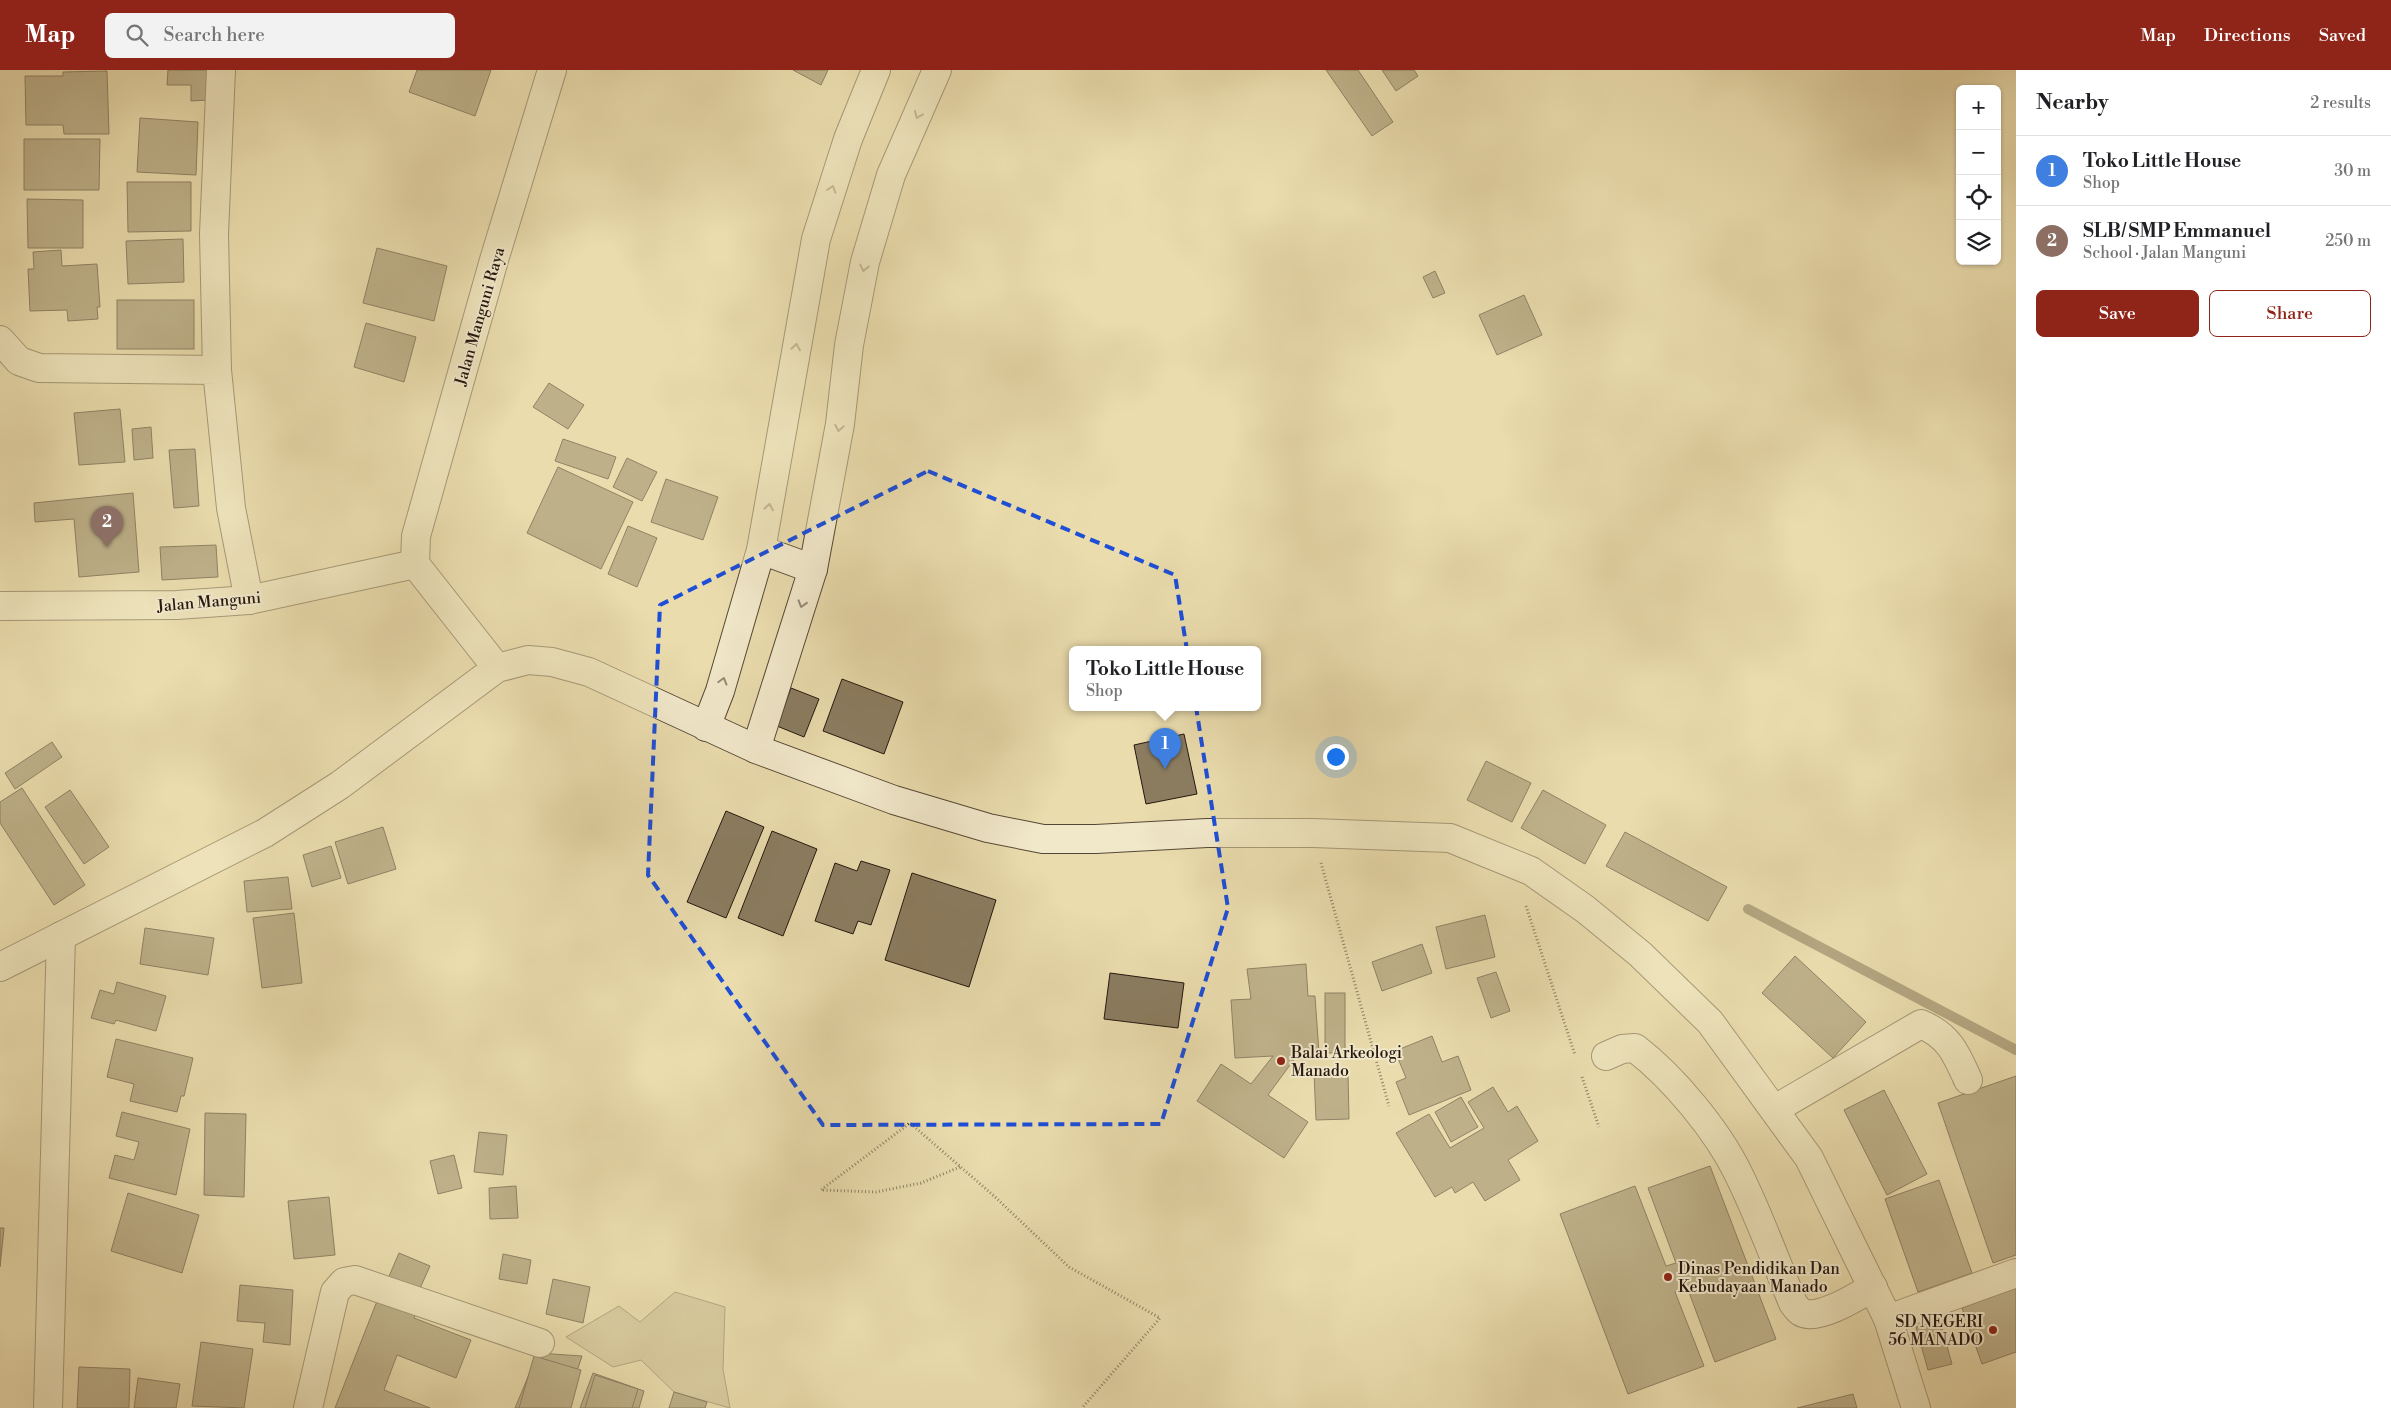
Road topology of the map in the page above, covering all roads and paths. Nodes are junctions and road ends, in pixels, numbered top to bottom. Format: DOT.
graph roads {
  1 [pos="221,70"];
  2 [pos="552,70"];
  3 [pos="876,70"];
  4 [pos="937,70"];
  5 [pos="0,340"];
  6 [pos="217,370"];
  7 [pos="761,550"];
  8 [pos="415,564"];
  9 [pos="812,569"];
  10 [pos="249,600"];
  11 [pos="0,606"];
  12 [pos="497,668"];
  13 [pos="706,727"];
  14 [pos="756,749"];
  15 [pos="1313,833"];
  16 [pos="1531,872"];
  17 [pos="61,936"];
  18 [pos="0,967"];
  19 [pos="1606,1056"];
  20 [pos="1577,1062"];
  21 [pos="1580,1071"];
  22 [pos="1968,1080"];
  23 [pos="1389,1106"];
  24 [pos="1775,1109"];
  25 [pos="1599,1127"];
  26 [pos="960,1167"];
  27 [pos="2016,1273"];
  28 [pos="1873,1287"];
  29 [pos="1888,1319"];
  30 [pos="540,1343"];
  31 [pos="48,1408"];
  32 [pos="308,1408"];
  33 [pos="1082,1408"];
  34 [pos="1916,1408"];
  1 -- 6 [label="street"];
  2 -- 8 [label="street, Jalan Manguni Raya"];
  7 -- 3 [label="street, one-way"];
  4 -- 9 [label="street, one-way"];
  5 -- 6 [label="street"];
  6 -- 10 [label="street"];
  7 -- 9 [label="street"];
  13 -- 7 [label="street, one-way"];
  8 -- 10 [label="street, Jalan Manguni"];
  8 -- 12 [label="street"];
  9 -- 14 [label="street, one-way"];
  10 -- 11 [label="street, Jalan Manguni"];
  12 -- 13 [label="street"];
  12 -- 17 [label="street"];
  13 -- 14 [label="street"];
  14 -- 15 [label="street"];
  15 -- 16 [label="street"];
  15 -- 23 [label="path"];
  16 -- 20 [label="path"];
  16 -- 24 [label="street"];
  17 -- 18 [label="street"];
  17 -- 31 [label="street"];
  19 -- 28 [label="street"];
  21 -- 25 [label="path"];
  22 -- 24 [label="street"];
  24 -- 28 [label="street"];
  26 -- 26 [label="path"];
  26 -- 33 [label="path"];
  27 -- 29 [label="street"];
  28 -- 29 [label="street"];
  29 -- 34 [label="street"];
  30 -- 32 [label="street"];
}
